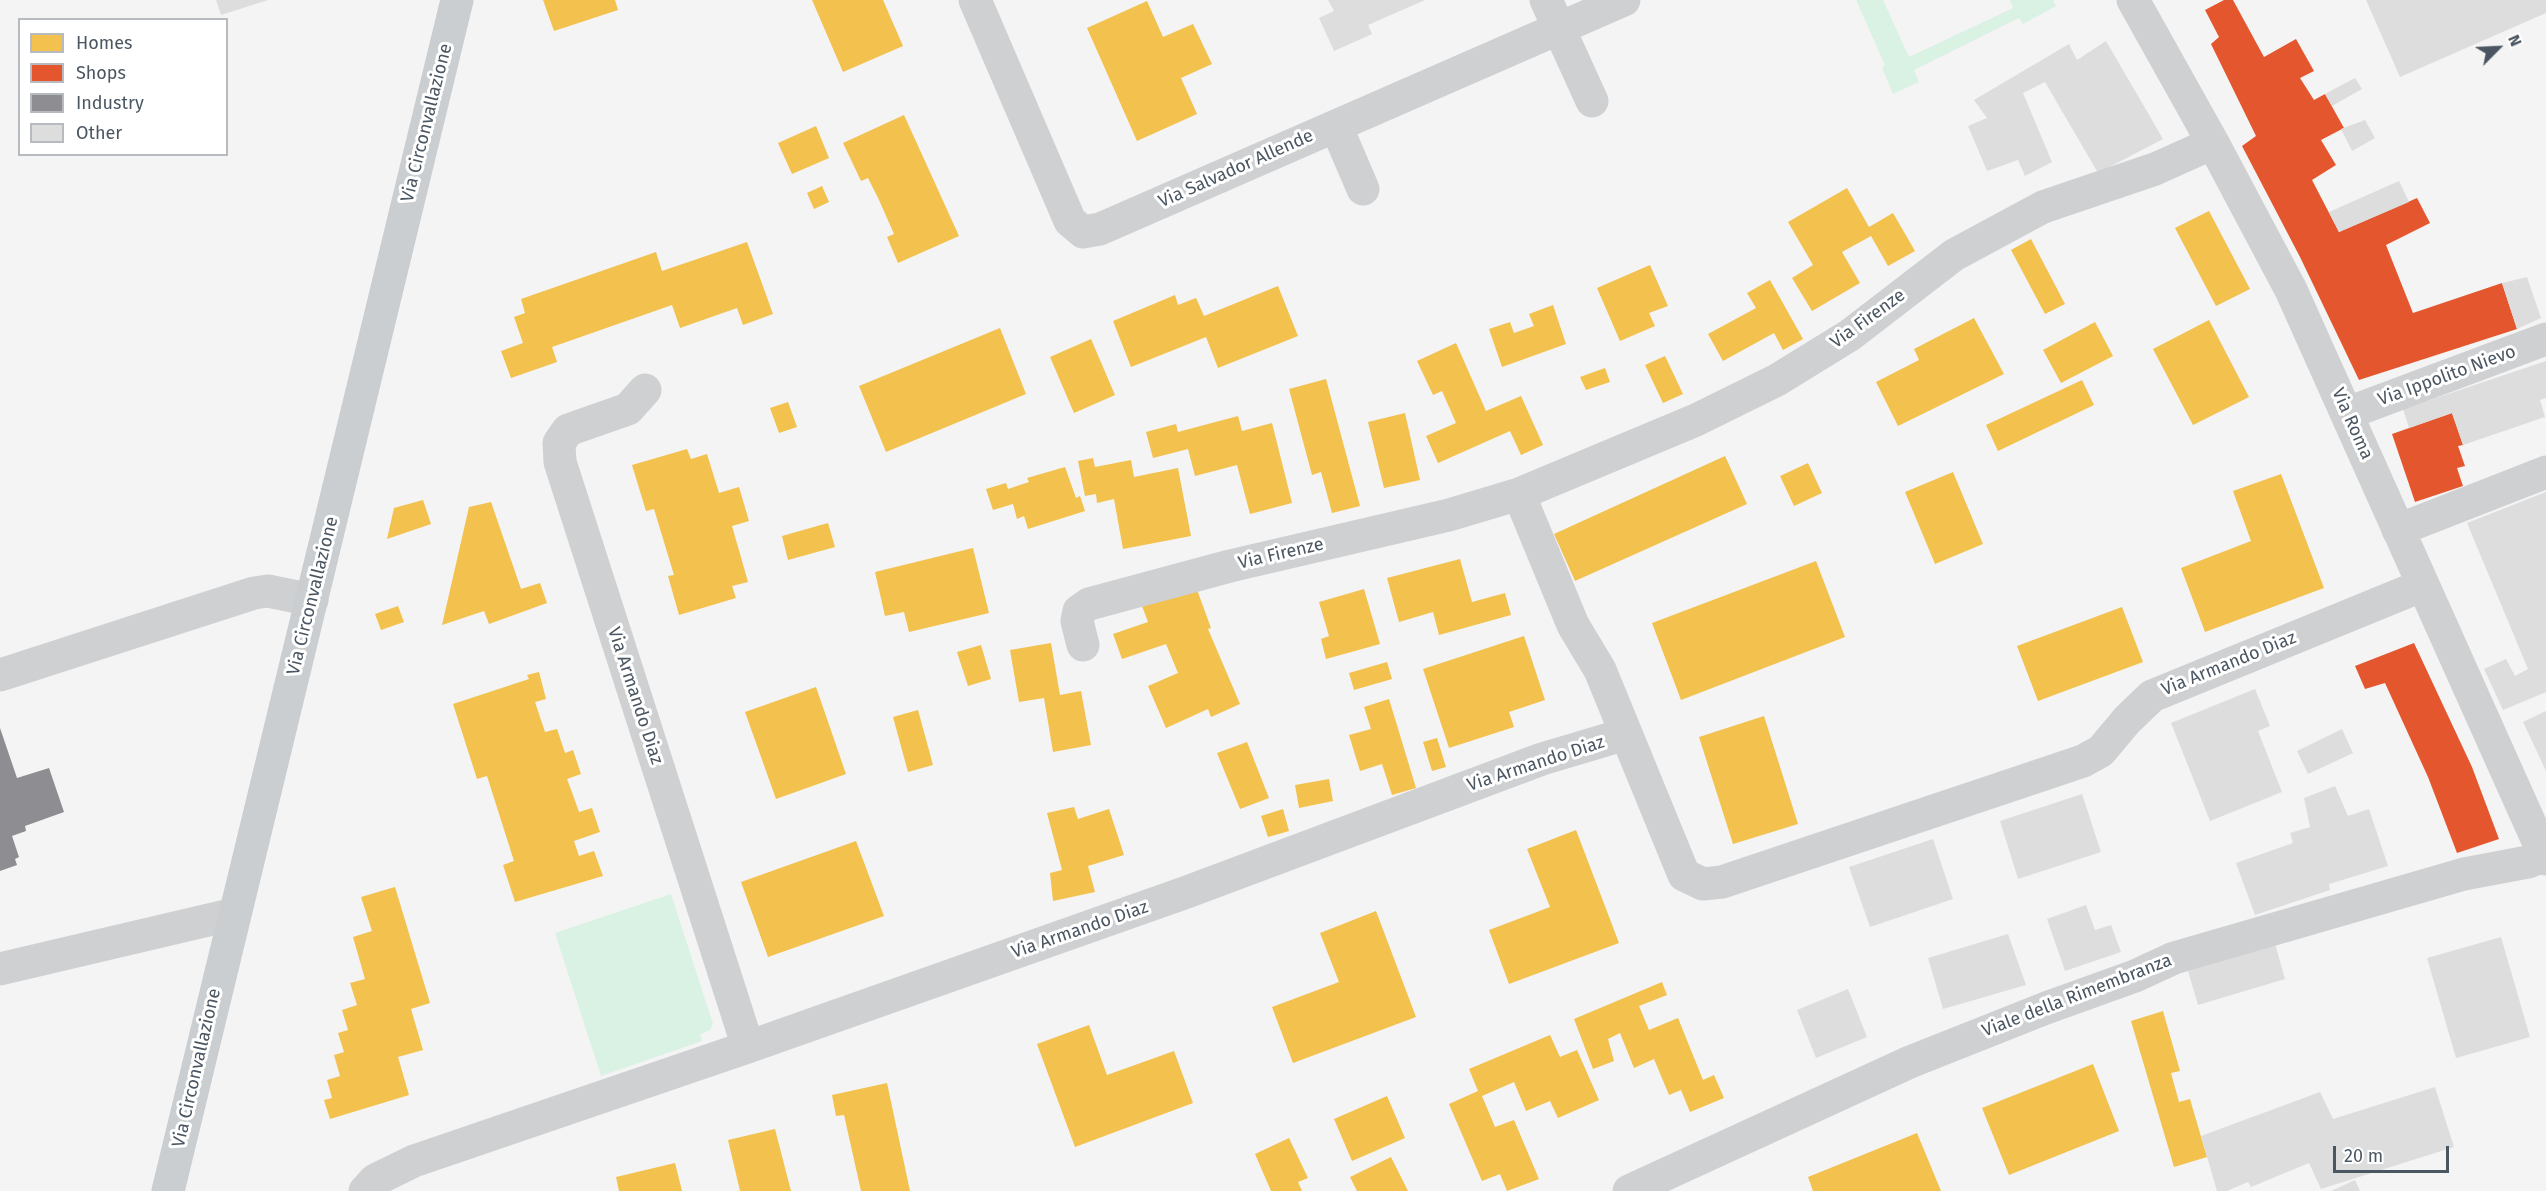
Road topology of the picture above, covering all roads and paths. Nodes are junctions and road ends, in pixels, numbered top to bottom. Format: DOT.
graph roads {
  1 [pos="457,0"];
  2 [pos="975,0"];
  3 [pos="2139,2"];
  4 [pos="1611,3"];
  5 [pos="1553,14"];
  6 [pos="1592,101"];
  7 [pos="1336,126"];
  8 [pos="2213,142"];
  9 [pos="1363,189"];
  10 [pos="2546,339"];
  11 [pos="645,390"];
  12 [pos="2348,413"];
  13 [pos="2546,472"];
  14 [pos="1519,494"];
  15 [pos="2398,530"];
  16 [pos="2421,586"];
  17 [pos="312,600"];
  18 [pos="1083,645"];
  19 [pos="0,675"];
  20 [pos="1626,734"];
  21 [pos="2545,858"];
  22 [pos="234,914"];
  23 [pos="0,969"];
  24 [pos="748,1047"];
  25 [pos="168,1191"];
  26 [pos="365,1191"];
  27 [pos="1629,1191"];
  1 -- 17 [label="main road, Via Circonvallazione"];
  2 -- 7 [label="street, Via Salvador Allende"];
  3 -- 8 [label="street, Via Roma"];
  4 -- 5 [label="street, Via Salvador Allende"];
  5 -- 6 [label="street"];
  5 -- 7 [label="street, Via Salvador Allende"];
  7 -- 9 [label="street"];
  8 -- 12 [label="street, Via Roma"];
  8 -- 14 [label="street, Via Firenze"];
  10 -- 12 [label="street, Via Ippolito Nievo"];
  11 -- 24 [label="street, Via Armando Diaz"];
  12 -- 15 [label="street, Via Roma"];
  13 -- 15 [label="street"];
  14 -- 18 [label="street, Via Firenze"];
  14 -- 20 [label="street"];
  15 -- 16 [label="street, Via Roma"];
  16 -- 20 [label="street, Via Armando Diaz"];
  16 -- 21 [label="street, Via Roma"];
  17 -- 19 [label="street"];
  17 -- 22 [label="main road, Via Circonvallazione"];
  20 -- 24 [label="street, Via Armando Diaz"];
  21 -- 27 [label="street, Viale della Rimembranza"];
  22 -- 23 [label="street"];
  22 -- 25 [label="main road, Via Circonvallazione"];
  24 -- 26 [label="street, Via Armando Diaz"];
}
